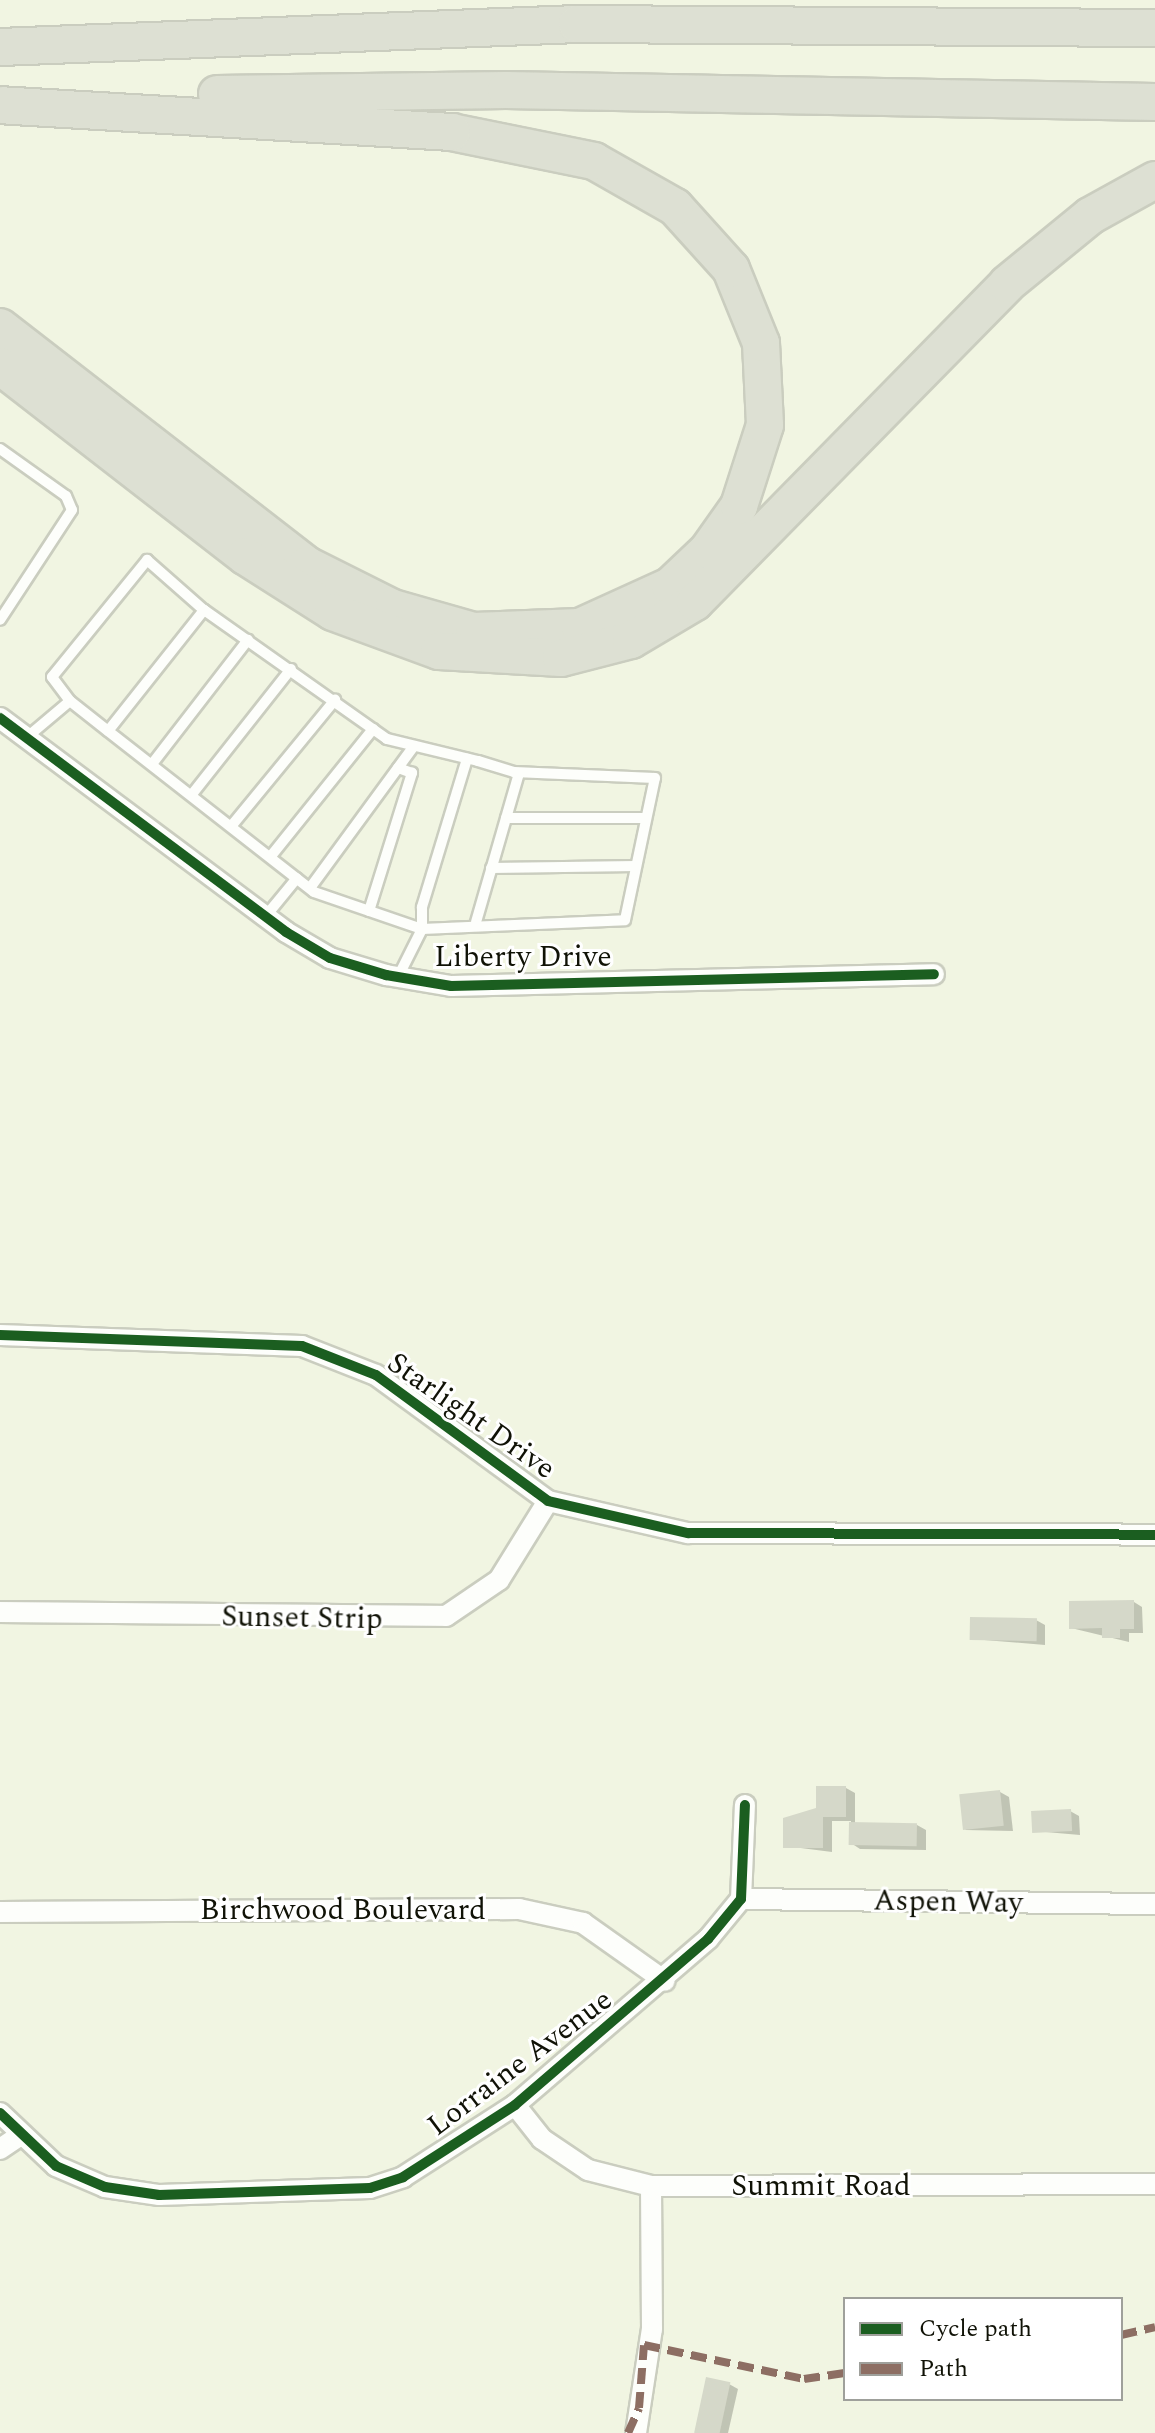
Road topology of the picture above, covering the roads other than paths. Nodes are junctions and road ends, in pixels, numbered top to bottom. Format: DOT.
graph roads {
  1 [pos="1017,0"];
  2 [pos="1155,15"];
  3 [pos="1155,28"];
  4 [pos="0,47"];
  5 [pos="1155,102"];
  6 [pos="1,105"];
  7 [pos="1155,180"];
  8 [pos="0,327"];
  9 [pos="0,366"];
  10 [pos="2,453"];
  11 [pos="204,610"];
  12 [pos="0,620"];
  13 [pos="248,640"];
  14 [pos="291,669"];
  15 [pos="335,700"];
  16 [pos="70,701"];
  17 [pos="0,718"];
  18 [pos="373,729"];
  19 [pos="108,731"];
  20 [pos="26,738"];
  21 [pos="414,746"];
  22 [pos="467,759"];
  23 [pos="152,764"];
  24 [pos="398,768"];
  25 [pos="519,773"];
  26 [pos="193,793"];
  27 [pos="506,818"];
  28 [pos="646,818"];
  29 [pos="233,824"];
  30 [pos="271,856"];
  31 [pos="636,866"];
  32 [pos="491,868"];
  33 [pos="297,878"];
  34 [pos="310,888"];
  35 [pos="369,911"];
  36 [pos="265,917"];
  37 [pos="476,922"];
  38 [pos="422,929"];
  39 [pos="934,974"];
  40 [pos="398,977"];
  41 [pos="0,1335"];
  42 [pos="548,1501"];
  43 [pos="1155,1535"];
  44 [pos="0,1612"];
  45 [pos="745,1805"];
  46 [pos="741,1899"];
  47 [pos="1155,1904"];
  48 [pos="0,1912"];
  49 [pos="665,1981"];
  50 [pos="515,2105"];
  51 [pos="0,2113"];
  52 [pos="21,2135"];
  53 [pos="0,2149"];
  54 [pos="1155,2184"];
  55 [pos="651,2186"];
  56 [pos="636,2433"];
  1 -- 2 [label="highway"];
  3 -- 4 [label="highway"];
  5 -- 6 [label="highway"];
  6 -- 8 [label="highway"];
  7 -- 9 [label="highway"];
  10 -- 12 [label="lane"];
  11 -- 13 [label="lane"];
  11 -- 16 [label="lane"];
  11 -- 19 [label="lane"];
  13 -- 14 [label="lane"];
  13 -- 23 [label="lane"];
  14 -- 15 [label="lane"];
  14 -- 26 [label="lane"];
  15 -- 18 [label="lane"];
  15 -- 29 [label="lane"];
  16 -- 19 [label="lane"];
  16 -- 20 [label="lane"];
  17 -- 20 [label="street, Liberty Drive"];
  18 -- 21 [label="lane"];
  18 -- 30 [label="lane"];
  19 -- 23 [label="lane"];
  20 -- 36 [label="street, Liberty Drive"];
  21 -- 22 [label="lane"];
  21 -- 24 [label="lane"];
  22 -- 25 [label="lane"];
  22 -- 38 [label="lane"];
  23 -- 26 [label="lane"];
  24 -- 34 [label="lane"];
  24 -- 35 [label="lane"];
  25 -- 27 [label="lane"];
  25 -- 28 [label="lane"];
  26 -- 29 [label="lane"];
  27 -- 28 [label="lane"];
  27 -- 32 [label="lane"];
  28 -- 31 [label="lane"];
  29 -- 30 [label="lane"];
  30 -- 33 [label="lane"];
  31 -- 32 [label="lane"];
  31 -- 37 [label="lane"];
  32 -- 37 [label="lane"];
  33 -- 34 [label="lane"];
  33 -- 36 [label="lane"];
  34 -- 35 [label="lane"];
  35 -- 38 [label="lane"];
  36 -- 40 [label="street, Liberty Drive"];
  37 -- 38 [label="lane"];
  38 -- 40 [label="lane"];
  39 -- 40 [label="street, Liberty Drive"];
  41 -- 42 [label="street, Starlight Drive"];
  42 -- 43 [label="street, Starlight Drive"];
  42 -- 44 [label="street, Sunset Strip"];
  45 -- 46 [label="street"];
  46 -- 47 [label="street, Aspen Way"];
  46 -- 49 [label="street, Lorraine Avenue"];
  48 -- 49 [label="street, Birchwood Boulevard"];
  49 -- 50 [label="street, Lorraine Avenue"];
  50 -- 52 [label="street, Lorraine Avenue"];
  50 -- 55 [label="street, Summit Road"];
  51 -- 52 [label="street, Lorraine Avenue"];
  52 -- 53 [label="street"];
  54 -- 55 [label="street, Summit Road"];
  55 -- 56 [label="street"];
}
